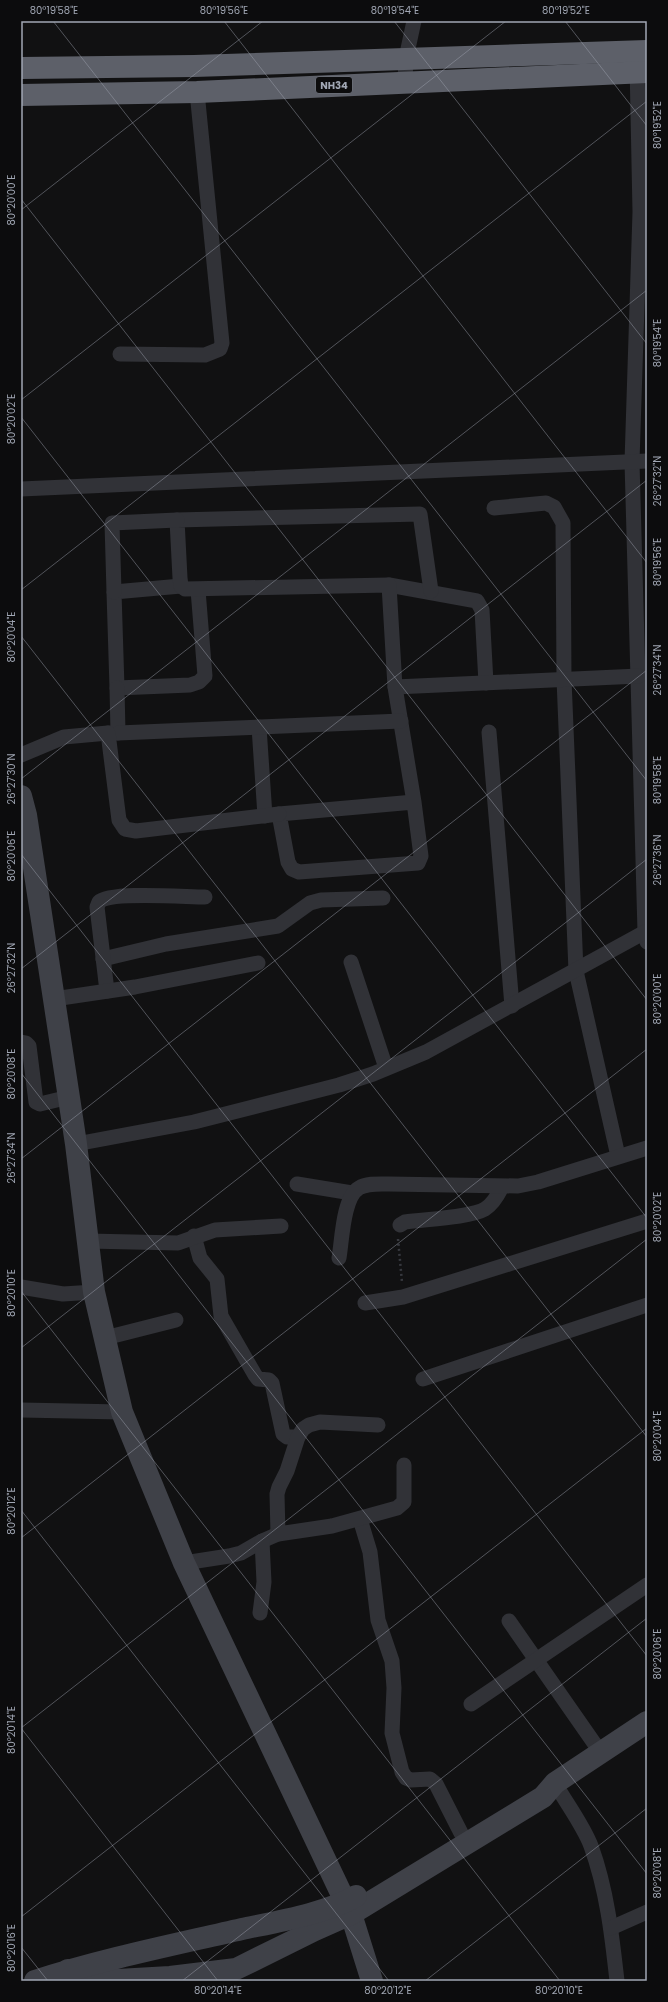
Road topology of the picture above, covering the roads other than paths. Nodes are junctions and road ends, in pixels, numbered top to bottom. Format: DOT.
graph roads {
  1 [pos="414,21"];
  2 [pos="406,58"];
  3 [pos="642,62"];
  4 [pos="148,66"];
  5 [pos="105,67"];
  6 [pos="21,68"];
  7 [pos="405,82"];
  8 [pos="148,92"];
  9 [pos="196,92"];
  10 [pos="106,93"];
  11 [pos="21,95"];
  12 [pos="643,213"];
  13 [pos="120,354"];
  14 [pos="640,462"];
  15 [pos="21,489"];
  16 [pos="494,508"];
  17 [pos="177,520"];
  18 [pos="389,585"];
  19 [pos="181,586"];
  20 [pos="198,590"];
  21 [pos="114,592"];
  22 [pos="431,592"];
  23 [pos="639,676"];
  24 [pos="564,679"];
  25 [pos="486,683"];
  26 [pos="395,687"];
  27 [pos="117,688"];
  28 [pos="402,721"];
  29 [pos="259,727"];
  30 [pos="489,732"];
  31 [pos="113,733"];
  32 [pos="21,755"];
  33 [pos="644,758"];
  34 [pos="21,796"];
  35 [pos="414,802"];
  36 [pos="272,815"];
  37 [pos="205,897"];
  38 [pos="383,898"];
  39 [pos="646,928"];
  40 [pos="103,959"];
  41 [pos="351,962"];
  42 [pos="258,963"];
  43 [pos="576,971"];
  44 [pos="107,991"];
  45 [pos="54,999"];
  46 [pos="512,1006"];
  47 [pos="21,1042"];
  48 [pos="386,1068"];
  49 [pos="69,1097"];
  50 [pos="76,1144"];
  51 [pos="647,1148"];
  52 [pos="618,1156"];
  53 [pos="297,1184"];
  54 [pos="502,1187"];
  55 [pos="352,1193"];
  56 [pos="647,1221"];
  57 [pos="400,1225"];
  58 [pos="281,1226"];
  59 [pos="194,1236"];
  60 [pos="88,1241"];
  61 [pos="339,1258"];
  62 [pos="21,1287"];
  63 [pos="94,1292"];
  64 [pos="365,1302"];
  65 [pos="647,1305"];
  66 [pos="176,1320"];
  67 [pos="105,1338"];
  68 [pos="423,1379"];
  69 [pos="21,1410"];
  70 [pos="122,1412"];
  71 [pos="378,1425"];
  72 [pos="298,1437"];
  73 [pos="404,1465"];
  74 [pos="360,1519"];
  75 [pos="278,1534"];
  76 [pos="262,1541"];
  77 [pos="184,1563"];
  78 [pos="647,1585"];
  79 [pos="260,1613"];
  80 [pos="509,1621"];
  81 [pos="536,1660"];
  82 [pos="471,1704"];
  83 [pos="647,1722"];
  84 [pos="601,1753"];
  85 [pos="555,1783"];
  86 [pos="461,1833"];
  87 [pos="348,1909"];
  88 [pos="647,1912"];
  89 [pos="289,1919"];
  90 [pos="611,1928"];
  91 [pos="194,1940"];
  92 [pos="296,1940"];
  93 [pos="68,1970"];
  94 [pos="202,1974"];
  95 [pos="231,1975"];
  96 [pos="171,1979"];
  97 [pos="35,1981"];
  98 [pos="372,1981"];
  99 [pos="617,1981"];
  1 -- 2 [label="street"];
  2 -- 3 [label="highway, NH34"];
  2 -- 4 [label="highway, NH34"];
  2 -- 7 [label="street"];
  3 -- 7 [label="highway, NH34"];
  3 -- 12 [label="street"];
  4 -- 5 [label="highway, NH34"];
  4 -- 8 [label="highway"];
  5 -- 6 [label="highway, NH34"];
  5 -- 10 [label="highway"];
  7 -- 9 [label="highway, NH34"];
  8 -- 9 [label="highway, NH34"];
  8 -- 10 [label="highway, NH34"];
  9 -- 13 [label="street"];
  10 -- 11 [label="highway, NH34"];
  12 -- 14 [label="street"];
  14 -- 15 [label="street"];
  14 -- 23 [label="street"];
  16 -- 24 [label="street"];
  17 -- 19 [label="street"];
  17 -- 21 [label="street"];
  17 -- 22 [label="street"];
  18 -- 20 [label="street"];
  18 -- 22 [label="street"];
  18 -- 26 [label="street"];
  19 -- 20 [label="street"];
  19 -- 21 [label="street"];
  20 -- 27 [label="street"];
  21 -- 27 [label="street"];
  22 -- 25 [label="street"];
  23 -- 24 [label="street"];
  23 -- 33 [label="street"];
  24 -- 25 [label="street"];
  24 -- 43 [label="street"];
  25 -- 26 [label="street"];
  26 -- 28 [label="street"];
  27 -- 31 [label="street"];
  28 -- 29 [label="street"];
  28 -- 35 [label="street"];
  29 -- 31 [label="street"];
  29 -- 36 [label="street"];
  30 -- 46 [label="street"];
  31 -- 32 [label="street"];
  31 -- 36 [label="street"];
  33 -- 39 [label="street"];
  34 -- 45 [label="main road"];
  35 -- 36 [label="street"];
  35 -- 36 [label="street"];
  37 -- 40 [label="street"];
  38 -- 40 [label="street"];
  39 -- 43 [label="street"];
  40 -- 44 [label="street"];
  41 -- 48 [label="street"];
  42 -- 44 [label="street"];
  43 -- 46 [label="street"];
  43 -- 52 [label="street"];
  44 -- 45 [label="street"];
  45 -- 49 [label="main road"];
  46 -- 48 [label="street"];
  47 -- 49 [label="street"];
  48 -- 50 [label="street"];
  49 -- 50 [label="main road"];
  50 -- 60 [label="main road"];
  51 -- 52 [label="street"];
  52 -- 54 [label="street"];
  53 -- 55 [label="street"];
  54 -- 55 [label="street"];
  54 -- 57 [label="street"];
  55 -- 61 [label="street"];
  56 -- 64 [label="street"];
  58 -- 59 [label="street"];
  59 -- 60 [label="street"];
  59 -- 72 [label="street"];
  60 -- 63 [label="main road"];
  62 -- 63 [label="street"];
  63 -- 67 [label="main road"];
  65 -- 68 [label="street"];
  66 -- 67 [label="street"];
  67 -- 70 [label="main road"];
  69 -- 70 [label="street"];
  70 -- 77 [label="main road"];
  71 -- 72 [label="street"];
  72 -- 75 [label="street"];
  73 -- 74 [label="street"];
  74 -- 75 [label="street"];
  74 -- 86 [label="street"];
  75 -- 76 [label="street"];
  76 -- 77 [label="street"];
  76 -- 79 [label="street"];
  77 -- 87 [label="main road"];
  78 -- 81 [label="street"];
  80 -- 81 [label="street"];
  81 -- 82 [label="street"];
  81 -- 84 [label="street"];
  83 -- 84 [label="main road"];
  84 -- 85 [label="main road"];
  85 -- 86 [label="main road"];
  85 -- 87 [label="main road"];
  85 -- 90 [label="street"];
  86 -- 87 [label="main road"];
  87 -- 89 [label="main road"];
  87 -- 92 [label="main road"];
  87 -- 98 [label="main road"];
  88 -- 90 [label="street"];
  89 -- 91 [label="main road"];
  89 -- 92 [label="main road"];
  90 -- 99 [label="street"];
  91 -- 93 [label="main road"];
  91 -- 94 [label="main road"];
  92 -- 95 [label="main road"];
  93 -- 96 [label="main road"];
  93 -- 97 [label="main road"];
  94 -- 95 [label="main road"];
  94 -- 96 [label="main road"];
}
